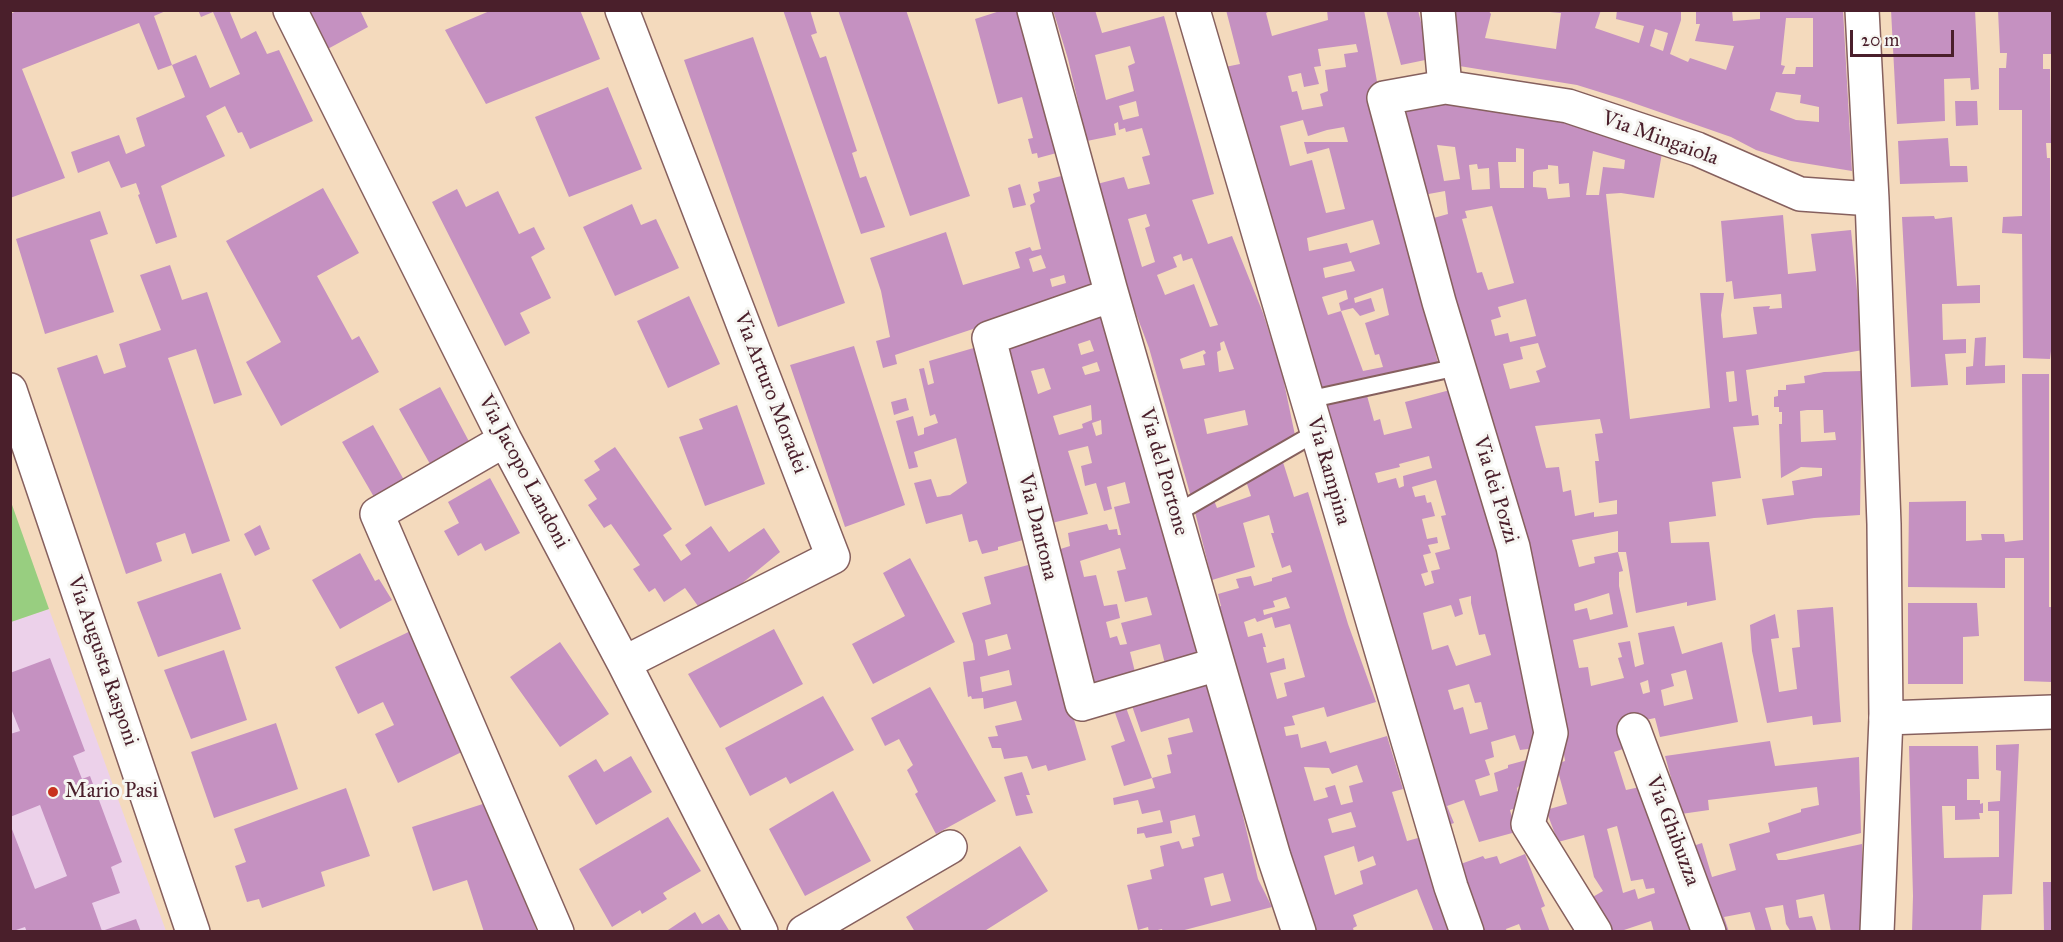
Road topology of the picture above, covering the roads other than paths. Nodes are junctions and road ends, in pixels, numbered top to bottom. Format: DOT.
graph roads {
  1 [pos="290,10"];
  2 [pos="622,10"];
  3 [pos="1034,10"];
  4 [pos="1192,10"];
  5 [pos="1438,10"];
  6 [pos="1862,10"];
  7 [pos="1445,87"];
  8 [pos="1872,199"];
  9 [pos="1112,295"];
  10 [pos="1458,367"];
  11 [pos="10,390"];
  12 [pos="1307,400"];
  13 [pos="1317,432"];
  14 [pos="505,440"];
  15 [pos="1175,514"];
  16 [pos="624,663"];
  17 [pos="1218,664"];
  18 [pos="2052,712"];
  19 [pos="1886,718"];
  20 [pos="1634,730"];
  21 [pos="950,847"];
  22 [pos="193,932"];
  23 [pos="557,932"];
  24 [pos="761,932"];
  25 [pos="804,932"];
  26 [pos="1299,932"];
  27 [pos="1467,932"];
  28 [pos="1595,932"];
  29 [pos="1710,932"];
  30 [pos="1877,932"];
  1 -- 14 [label="street, Via Jacopo Landoni"];
  2 -- 16 [label="street, Via Arturo Moradei"];
  3 -- 9 [label="street, Via del Portone"];
  4 -- 12 [label="street, Via Rampina"];
  5 -- 7 [label="street"];
  6 -- 8 [label="street"];
  7 -- 8 [label="street, Via Mingaiola"];
  7 -- 10 [label="street, Via dei Pozzi"];
  8 -- 19 [label="street"];
  9 -- 15 [label="street, Via del Portone"];
  9 -- 17 [label="street, Via Dantona"];
  10 -- 12 [label="lane"];
  10 -- 28 [label="street, Via dei Pozzi"];
  11 -- 22 [label="street, Via Augusta Rasponi"];
  12 -- 13 [label="street, Via Rampina"];
  13 -- 15 [label="lane"];
  13 -- 27 [label="street, Via Rampina"];
  14 -- 16 [label="street, Via Jacopo Landoni"];
  14 -- 23 [label="street"];
  15 -- 17 [label="street, Via del Portone"];
  16 -- 24 [label="street, Via Jacopo Landoni"];
  17 -- 26 [label="street, Via del Portone"];
  18 -- 19 [label="street"];
  19 -- 30 [label="street"];
  20 -- 29 [label="street, Via Ghibuzza"];
  21 -- 25 [label="street"];
}
